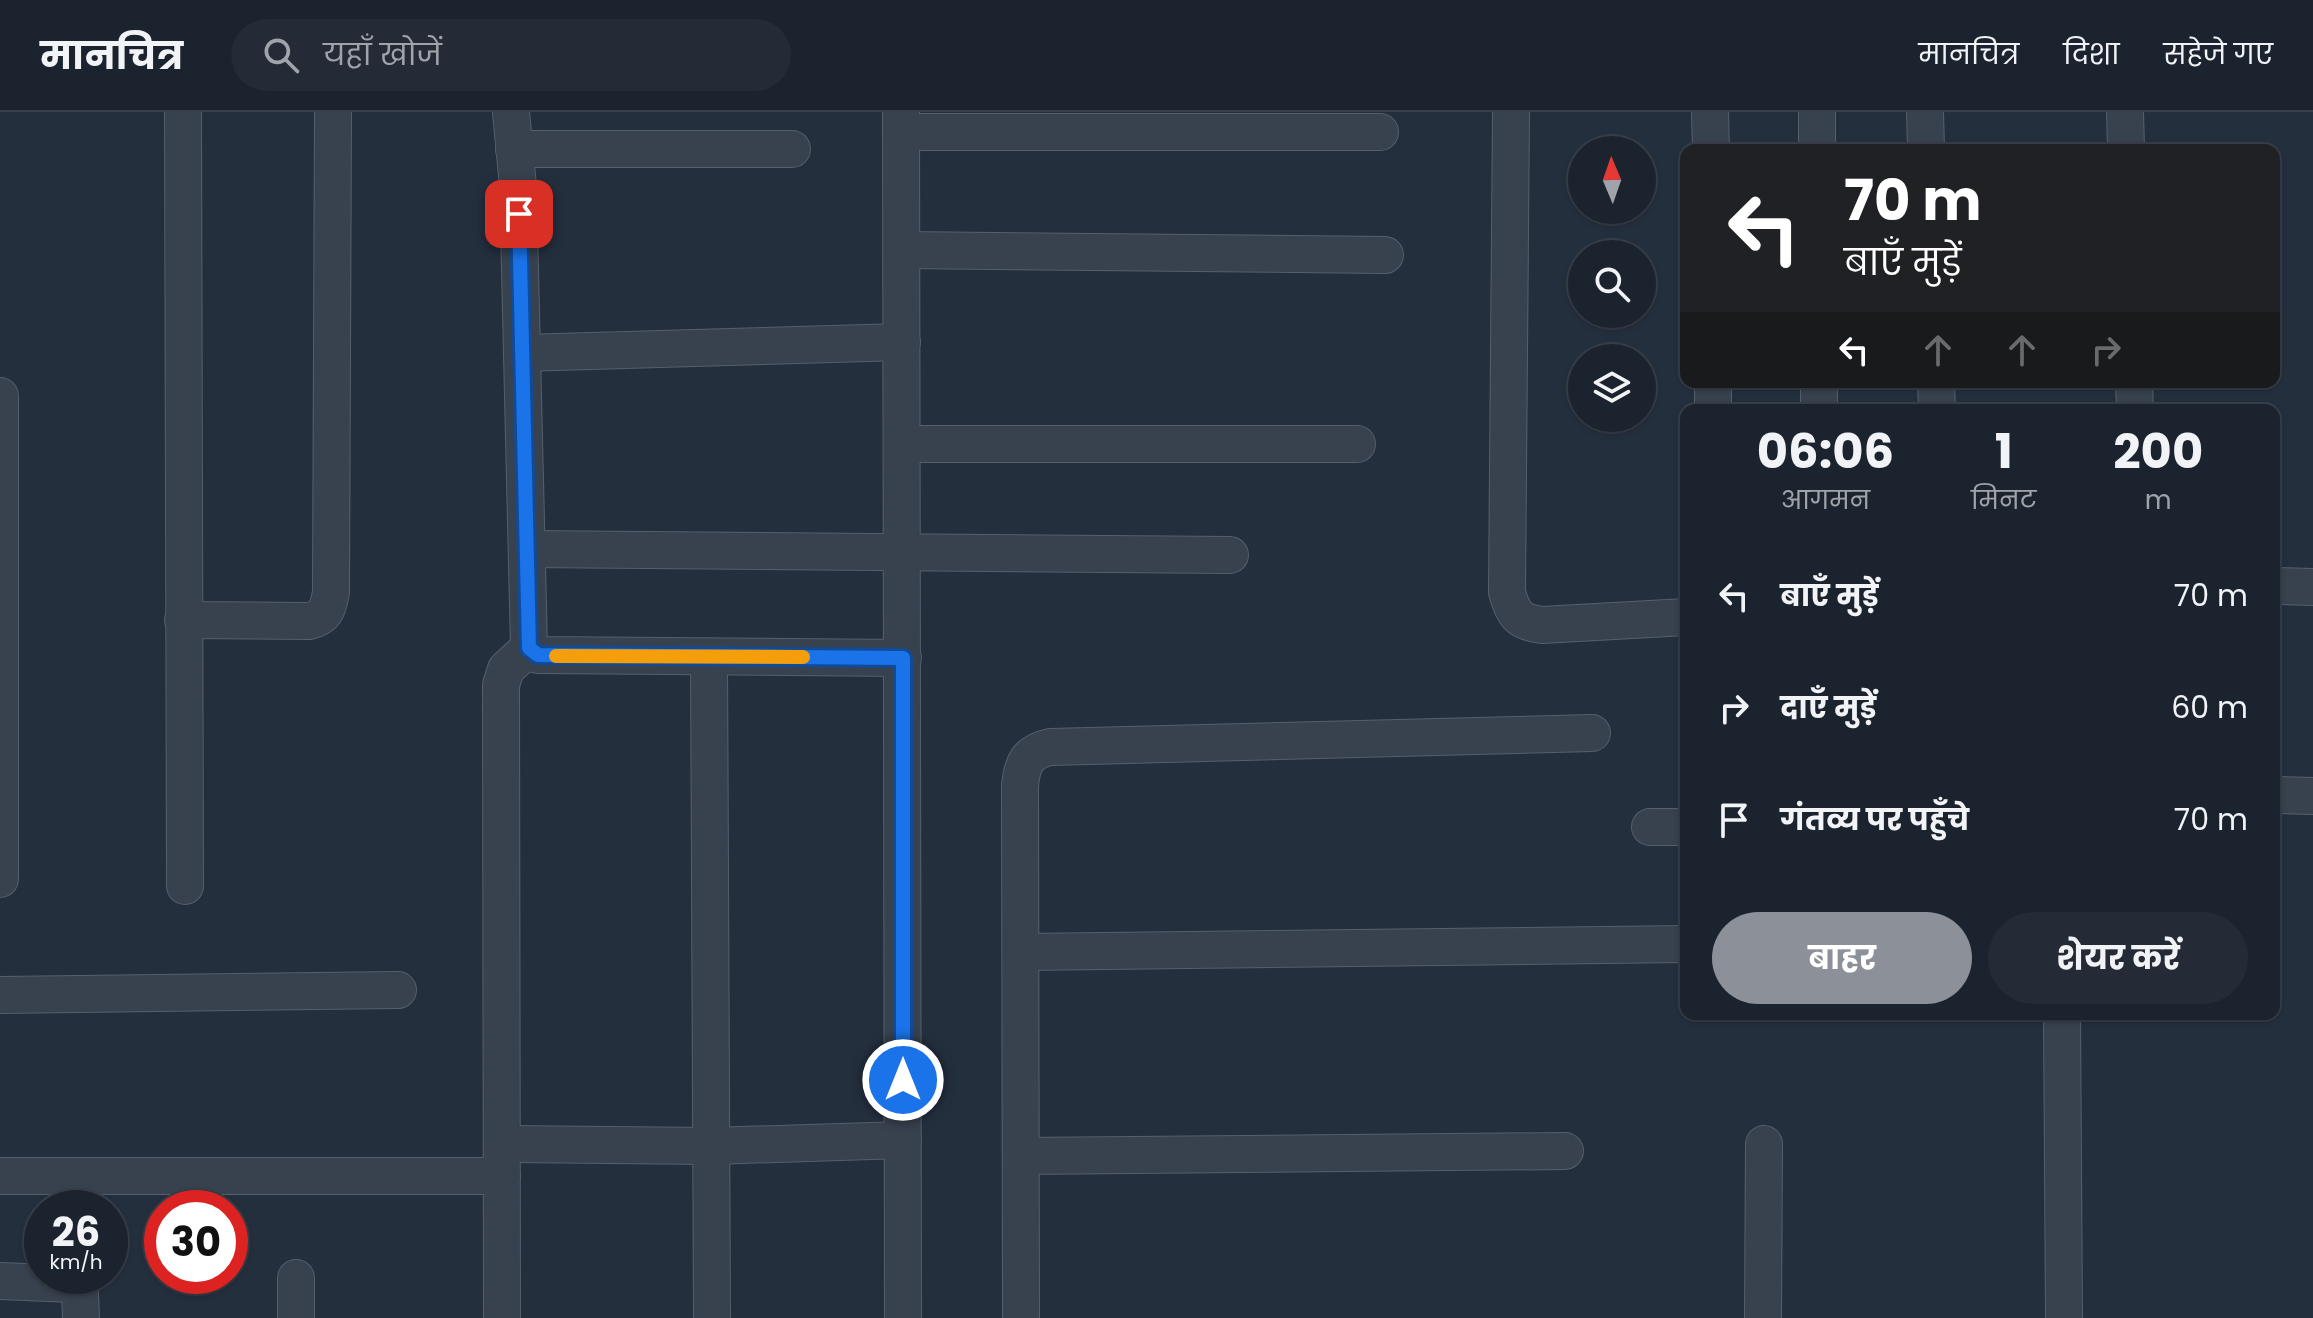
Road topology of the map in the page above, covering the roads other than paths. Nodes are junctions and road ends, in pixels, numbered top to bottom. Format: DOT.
graph roads {
  1 [pos="183,112"];
  2 [pos="333,112"];
  3 [pos="511,112"];
  4 [pos="1511,112"];
  5 [pos="1710,112"];
  6 [pos="1817,112"];
  7 [pos="1925,112"];
  8 [pos="2125,112"];
  9 [pos="901,122"];
  10 [pos="1380,132"];
  11 [pos="1711,144"];
  12 [pos="1817,144"];
  13 [pos="1926,144"];
  14 [pos="2126,144"];
  15 [pos="514,149"];
  16 [pos="792,149"];
  17 [pos="902,250"];
  18 [pos="1385,255"];
  19 [pos="902,342"];
  20 [pos="522,353"];
  21 [pos="0,396"];
  22 [pos="902,444"];
  23 [pos="1357,444"];
  24 [pos="527,549"];
  25 [pos="902,550"];
  26 [pos="1230,555"];
  27 [pos="2280,586"];
  28 [pos="2313,587"];
  29 [pos="1680,617"];
  30 [pos="183,620"];
  31 [pos="529,648"];
  32 [pos="709,657"];
  33 [pos="903,658"];
  34 [pos="1592,733"];
  35 [pos="2280,795"];
  36 [pos="2313,796"];
  37 [pos="1650,827"];
  38 [pos="1680,827"];
  39 [pos="0,879"];
  40 [pos="185,886"];
  41 [pos="1680,944"];
  42 [pos="1021,952"];
  43 [pos="398,990"];
  44 [pos="0,995"];
  45 [pos="2062,1020"];
  46 [pos="903,1140"];
  47 [pos="1764,1144"];
  48 [pos="711,1146"];
  49 [pos="1565,1151"];
  50 [pos="1021,1156"];
  51 [pos="502,1160"];
  52 [pos="0,1176"];
  53 [pos="296,1278"];
  54 [pos="0,1281"];
  55 [pos="81,1318"];
  56 [pos="296,1318"];
  57 [pos="502,1318"];
  58 [pos="712,1318"];
  59 [pos="903,1318"];
  60 [pos="1021,1318"];
  61 [pos="1763,1318"];
  62 [pos="2064,1318"];
  1 -- 30 [label="street"];
  2 -- 30 [label="street"];
  3 -- 15 [label="street"];
  4 -- 29 [label="street"];
  5 -- 11 [label="street"];
  6 -- 12 [label="street"];
  7 -- 13 [label="street"];
  8 -- 14 [label="street"];
  9 -- 10 [label="street"];
  9 -- 17 [label="street"];
  15 -- 16 [label="street"];
  15 -- 20 [label="street"];
  17 -- 18 [label="street"];
  17 -- 19 [label="street"];
  19 -- 20 [label="street"];
  19 -- 22 [label="street"];
  20 -- 24 [label="street"];
  21 -- 39 [label="street"];
  22 -- 23 [label="street"];
  22 -- 25 [label="street"];
  24 -- 25 [label="street"];
  24 -- 31 [label="street"];
  25 -- 26 [label="street"];
  25 -- 33 [label="street"];
  27 -- 28 [label="street"];
  30 -- 40 [label="street"];
  31 -- 32 [label="street"];
  31 -- 51 [label="street"];
  32 -- 33 [label="street"];
  32 -- 48 [label="street"];
  33 -- 46 [label="street"];
  34 -- 42 [label="street"];
  35 -- 36 [label="street"];
  37 -- 38 [label="street"];
  41 -- 42 [label="street"];
  42 -- 50 [label="street"];
  43 -- 44 [label="street"];
  45 -- 62 [label="street"];
  46 -- 48 [label="street"];
  46 -- 59 [label="street"];
  47 -- 61 [label="street"];
  48 -- 51 [label="street"];
  48 -- 58 [label="street"];
  49 -- 50 [label="street"];
  50 -- 60 [label="street"];
  51 -- 52 [label="street"];
  51 -- 57 [label="street"];
  53 -- 56 [label="street"];
  54 -- 55 [label="street"];
}
